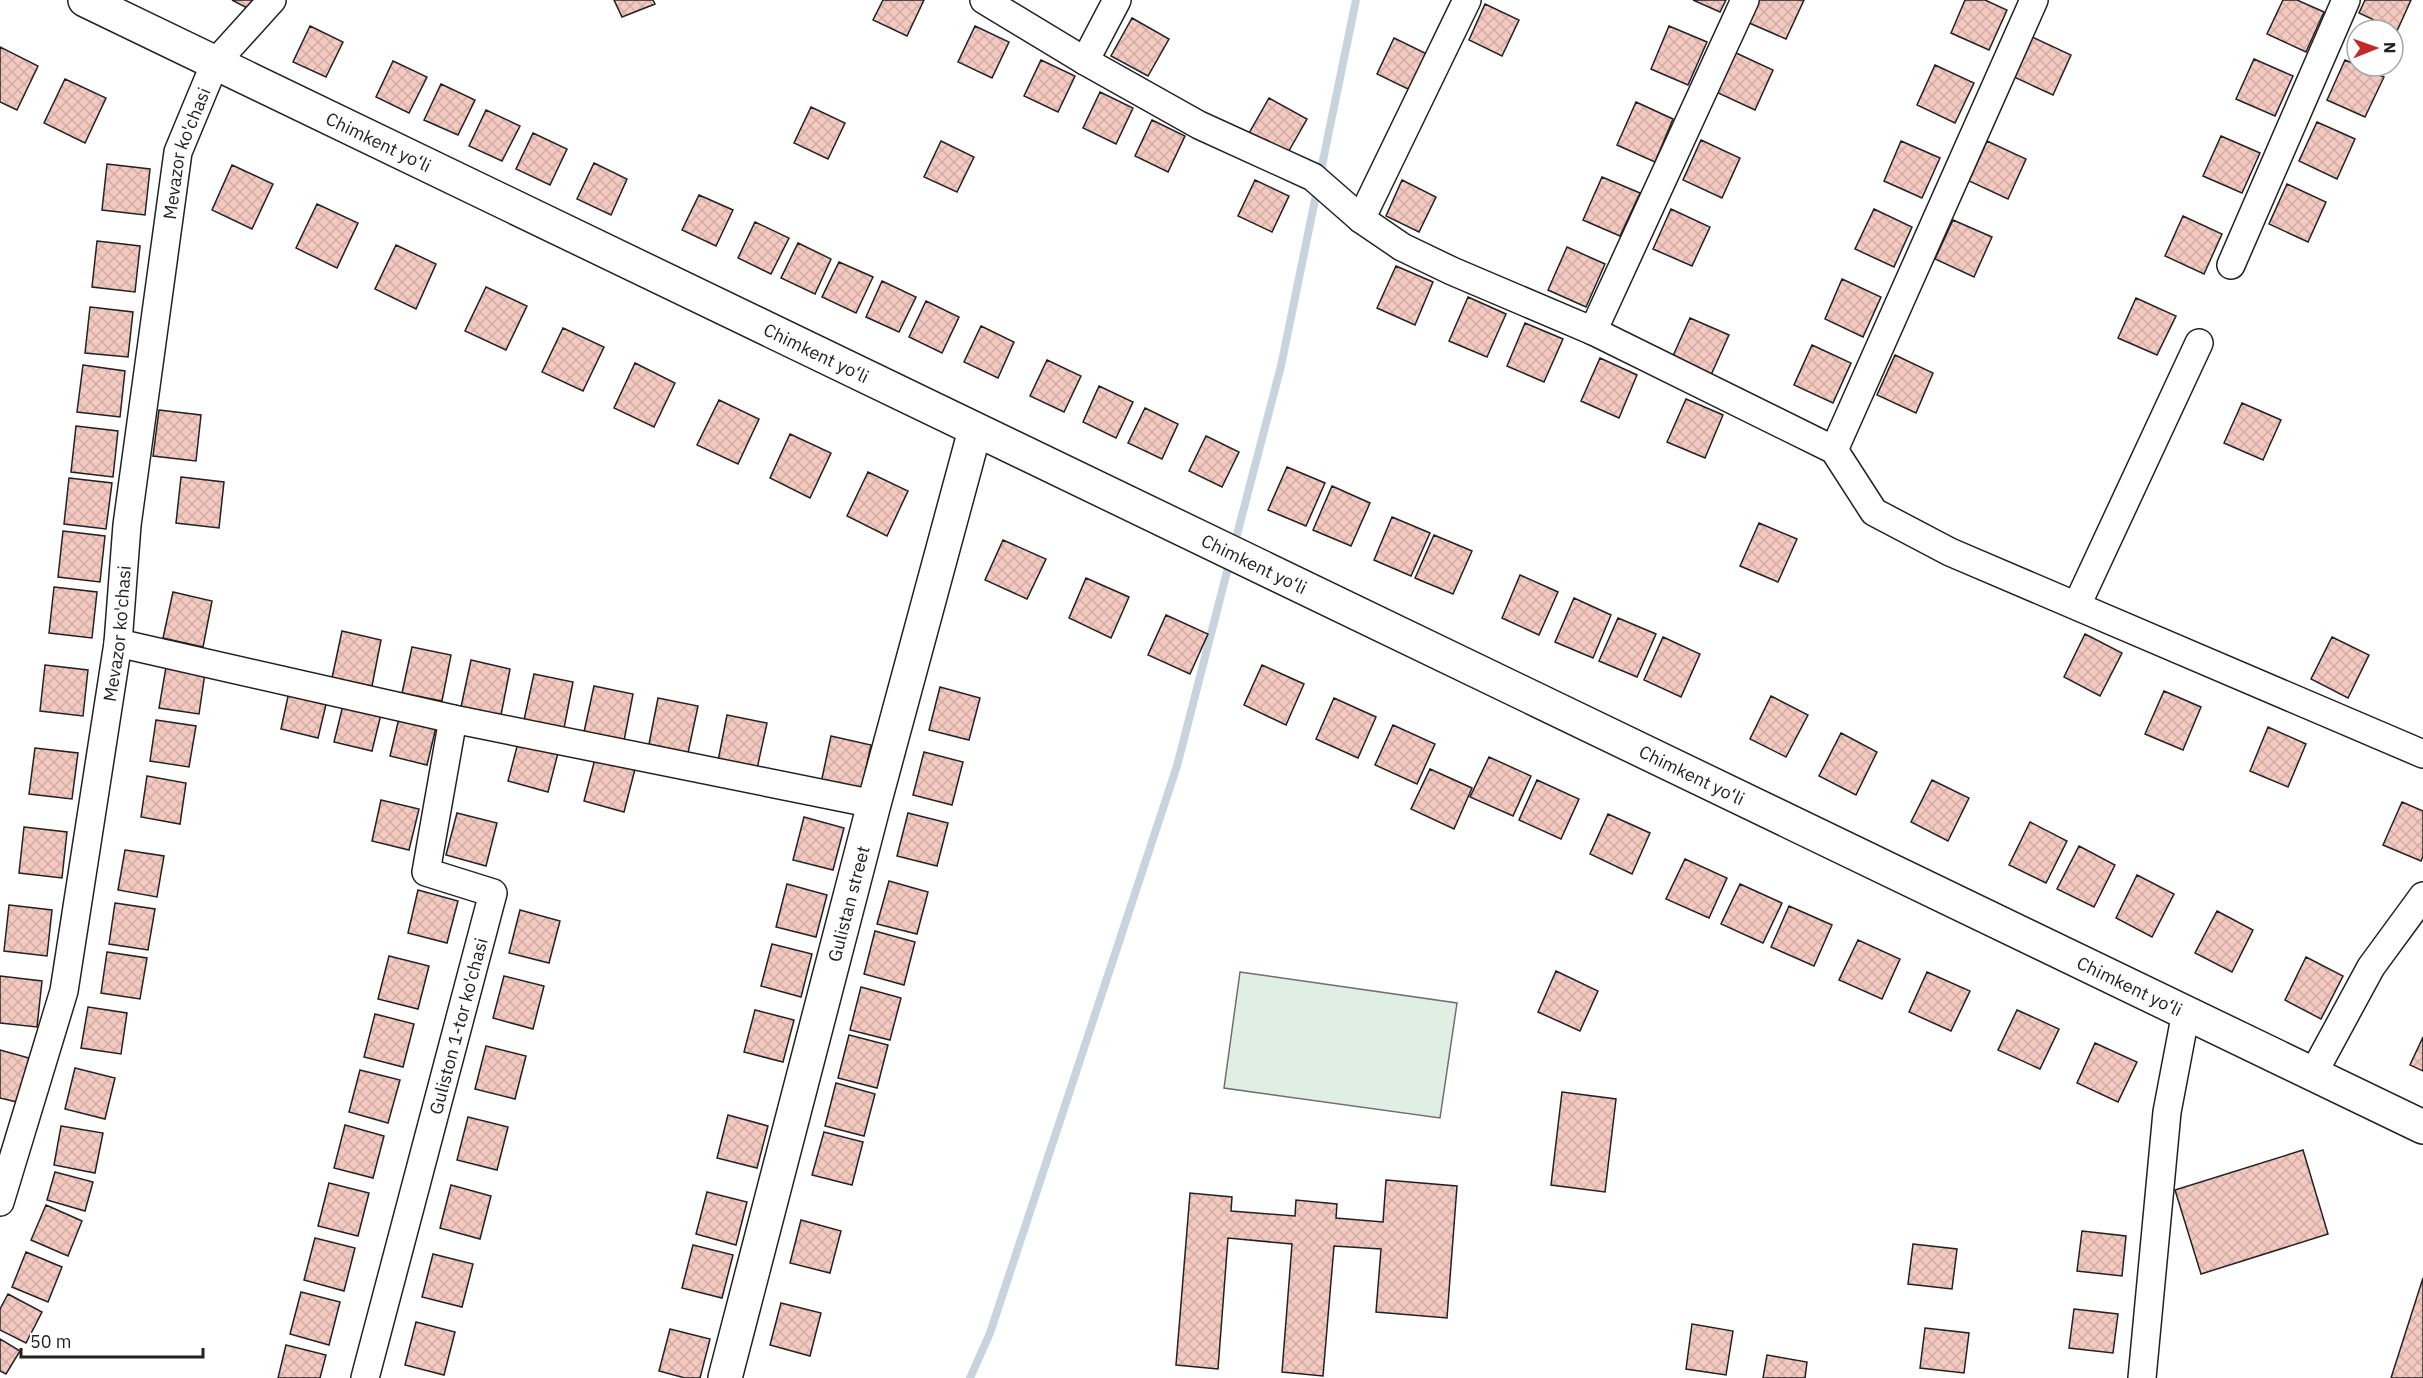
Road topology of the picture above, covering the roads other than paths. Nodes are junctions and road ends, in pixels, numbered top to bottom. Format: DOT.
graph roads {
  1 [pos="85,0"];
  2 [pos="272,0"];
  3 [pos="984,0"];
  4 [pos="1117,0"];
  5 [pos="1467,0"];
  6 [pos="1745,0"];
  7 [pos="2034,0"];
  8 [pos="2346,0"];
  9 [pos="1085,61"];
  10 [pos="215,63"];
  11 [pos="1361,219"];
  12 [pos="2231,265"];
  13 [pos="1593,331"];
  14 [pos="2199,343"];
  15 [pos="975,430"];
  16 [pos="1834,450"];
  17 [pos="2077,605"];
  18 [pos="118,643"];
  19 [pos="453,719"];
  20 [pos="2423,754"];
  21 [pos="874,804"];
  22 [pos="2423,896"];
  23 [pos="2187,1012"];
  24 [pos="2313,1074"];
  25 [pos="2423,1127"];
  26 [pos="0,1202"];
  27 [pos="365,1378"];
  28 [pos="725,1378"];
  29 [pos="2142,1378"];
  1 -- 10 [label="main road, Chimkent yo‘li"];
  2 -- 10 [label="street, Mevazor ko'chasi"];
  3 -- 9 [label="street"];
  4 -- 9 [label="street"];
  5 -- 11 [label="street"];
  6 -- 13 [label="street"];
  7 -- 16 [label="street"];
  8 -- 12 [label="street"];
  9 -- 11 [label="street"];
  10 -- 15 [label="main road, Chimkent yo‘li"];
  10 -- 18 [label="street, Mevazor ko'chasi"];
  11 -- 13 [label="street"];
  13 -- 16 [label="street"];
  14 -- 17 [label="street"];
  15 -- 21 [label="main road, Gulistan street"];
  15 -- 23 [label="main road, Chimkent yo‘li"];
  16 -- 17 [label="street"];
  17 -- 20 [label="street"];
  18 -- 19 [label="street"];
  18 -- 26 [label="street, Mevazor ko'chasi"];
  19 -- 21 [label="street"];
  19 -- 27 [label="street, Guliston 1-tor ko'chasi"];
  21 -- 28 [label="main road, Gulistan street"];
  22 -- 24 [label="street"];
  23 -- 24 [label="main road, Chimkent yo‘li"];
  23 -- 29 [label="street"];
  24 -- 25 [label="main road, Chimkent yo‘li"];
}
